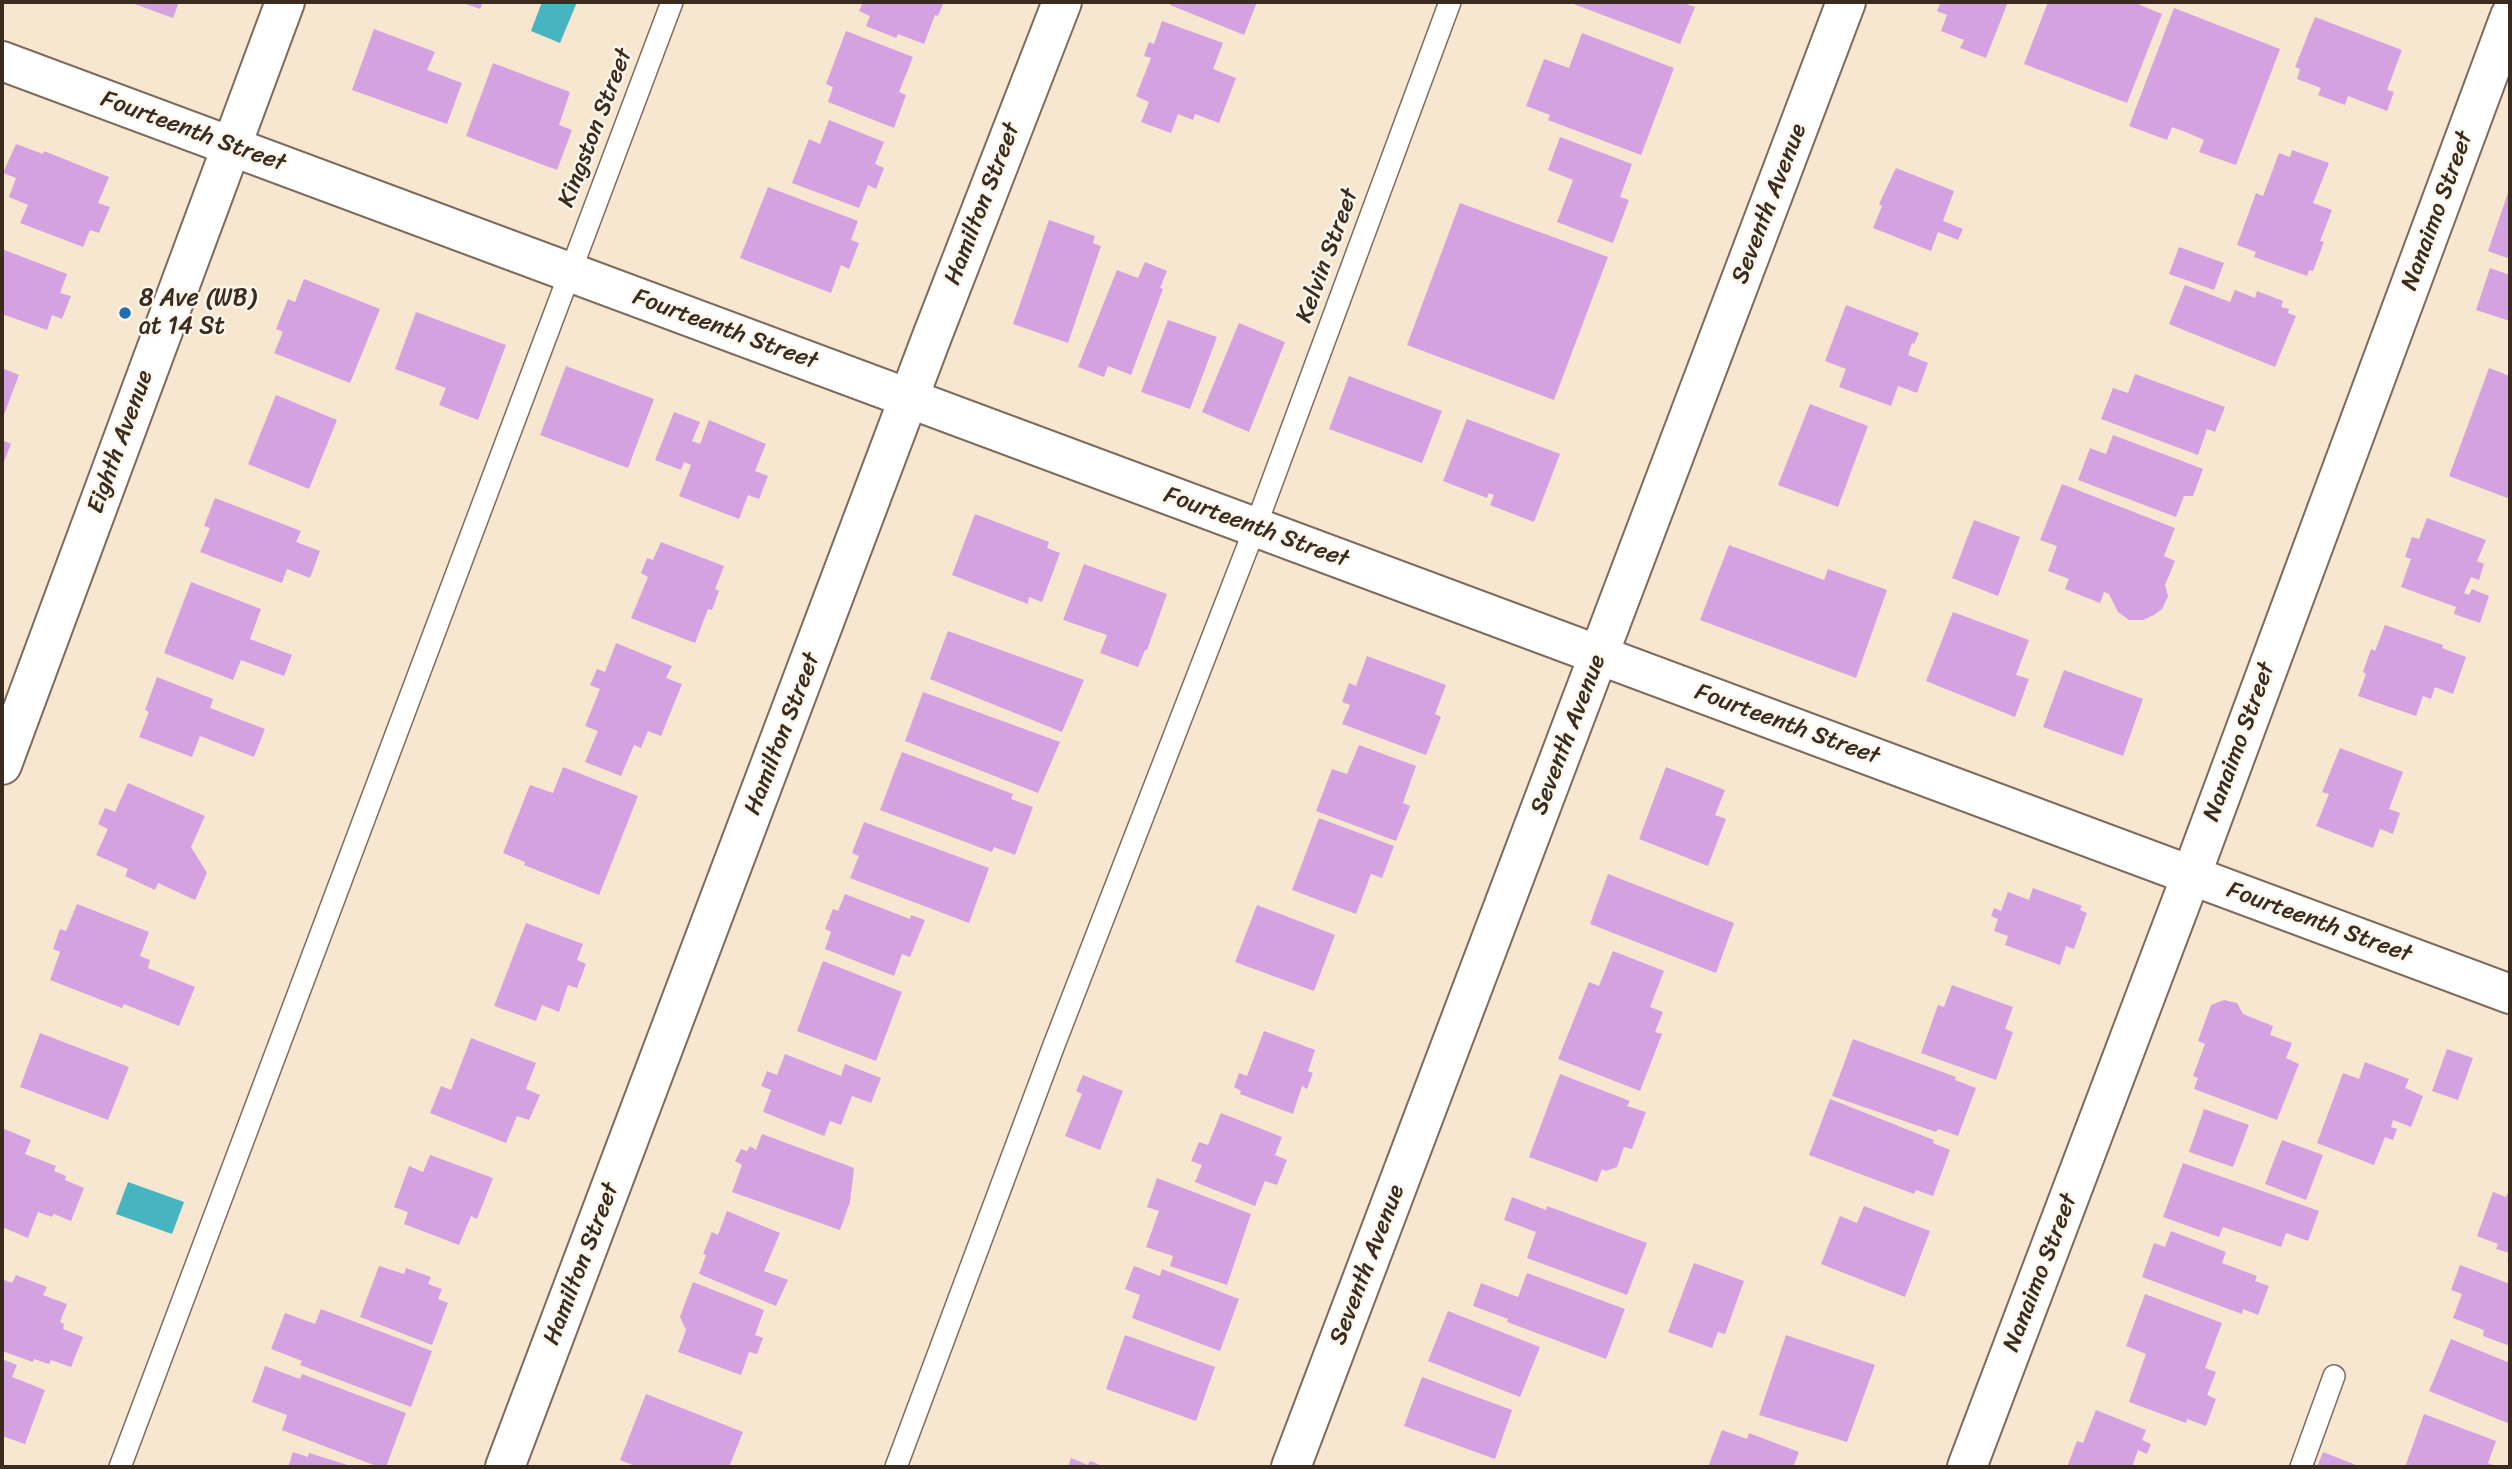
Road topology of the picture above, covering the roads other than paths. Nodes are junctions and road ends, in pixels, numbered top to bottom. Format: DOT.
graph roads {
  1 [pos="285,2"];
  2 [pos="672,2"];
  3 [pos="1062,2"];
  4 [pos="1450,2"];
  5 [pos="1846,2"];
  6 [pos="2510,16"];
  7 [pos="2,61"];
  8 [pos="231,146"];
  9 [pos="569,272"];
  10 [pos="909,399"];
  11 [pos="1255,528"];
  12 [pos="1599,655"];
  13 [pos="2,765"];
  14 [pos="2191,876"];
  15 [pos="2510,994"];
  16 [pos="2334,1376"];
  17 [pos="120,1467"];
  18 [pos="505,1467"];
  19 [pos="897,1467"];
  20 [pos="1292,1467"];
  21 [pos="1968,1467"];
  22 [pos="2301,1467"];
  1 -- 8 [label="street, Eighth Avenue"];
  2 -- 9 [label="lane, Kingston Street"];
  3 -- 10 [label="street, Hamilton Street"];
  4 -- 11 [label="lane, Kelvin Street"];
  5 -- 12 [label="street, Seventh Avenue"];
  6 -- 14 [label="street, Nanaimo Street"];
  7 -- 8 [label="street, Fourteenth Street"];
  8 -- 9 [label="street, Fourteenth Street"];
  8 -- 13 [label="street, Eighth Avenue"];
  9 -- 10 [label="street, Fourteenth Street"];
  9 -- 17 [label="lane, Kingston Street"];
  10 -- 11 [label="street, Fourteenth Street"];
  10 -- 18 [label="street, Hamilton Street"];
  11 -- 12 [label="street, Fourteenth Street"];
  11 -- 19 [label="lane, Kelvin Street"];
  12 -- 14 [label="street, Fourteenth Street"];
  12 -- 20 [label="street, Seventh Avenue"];
  14 -- 15 [label="street, Fourteenth Street"];
  14 -- 21 [label="street, Nanaimo Street"];
  16 -- 22 [label="lane"];
}
